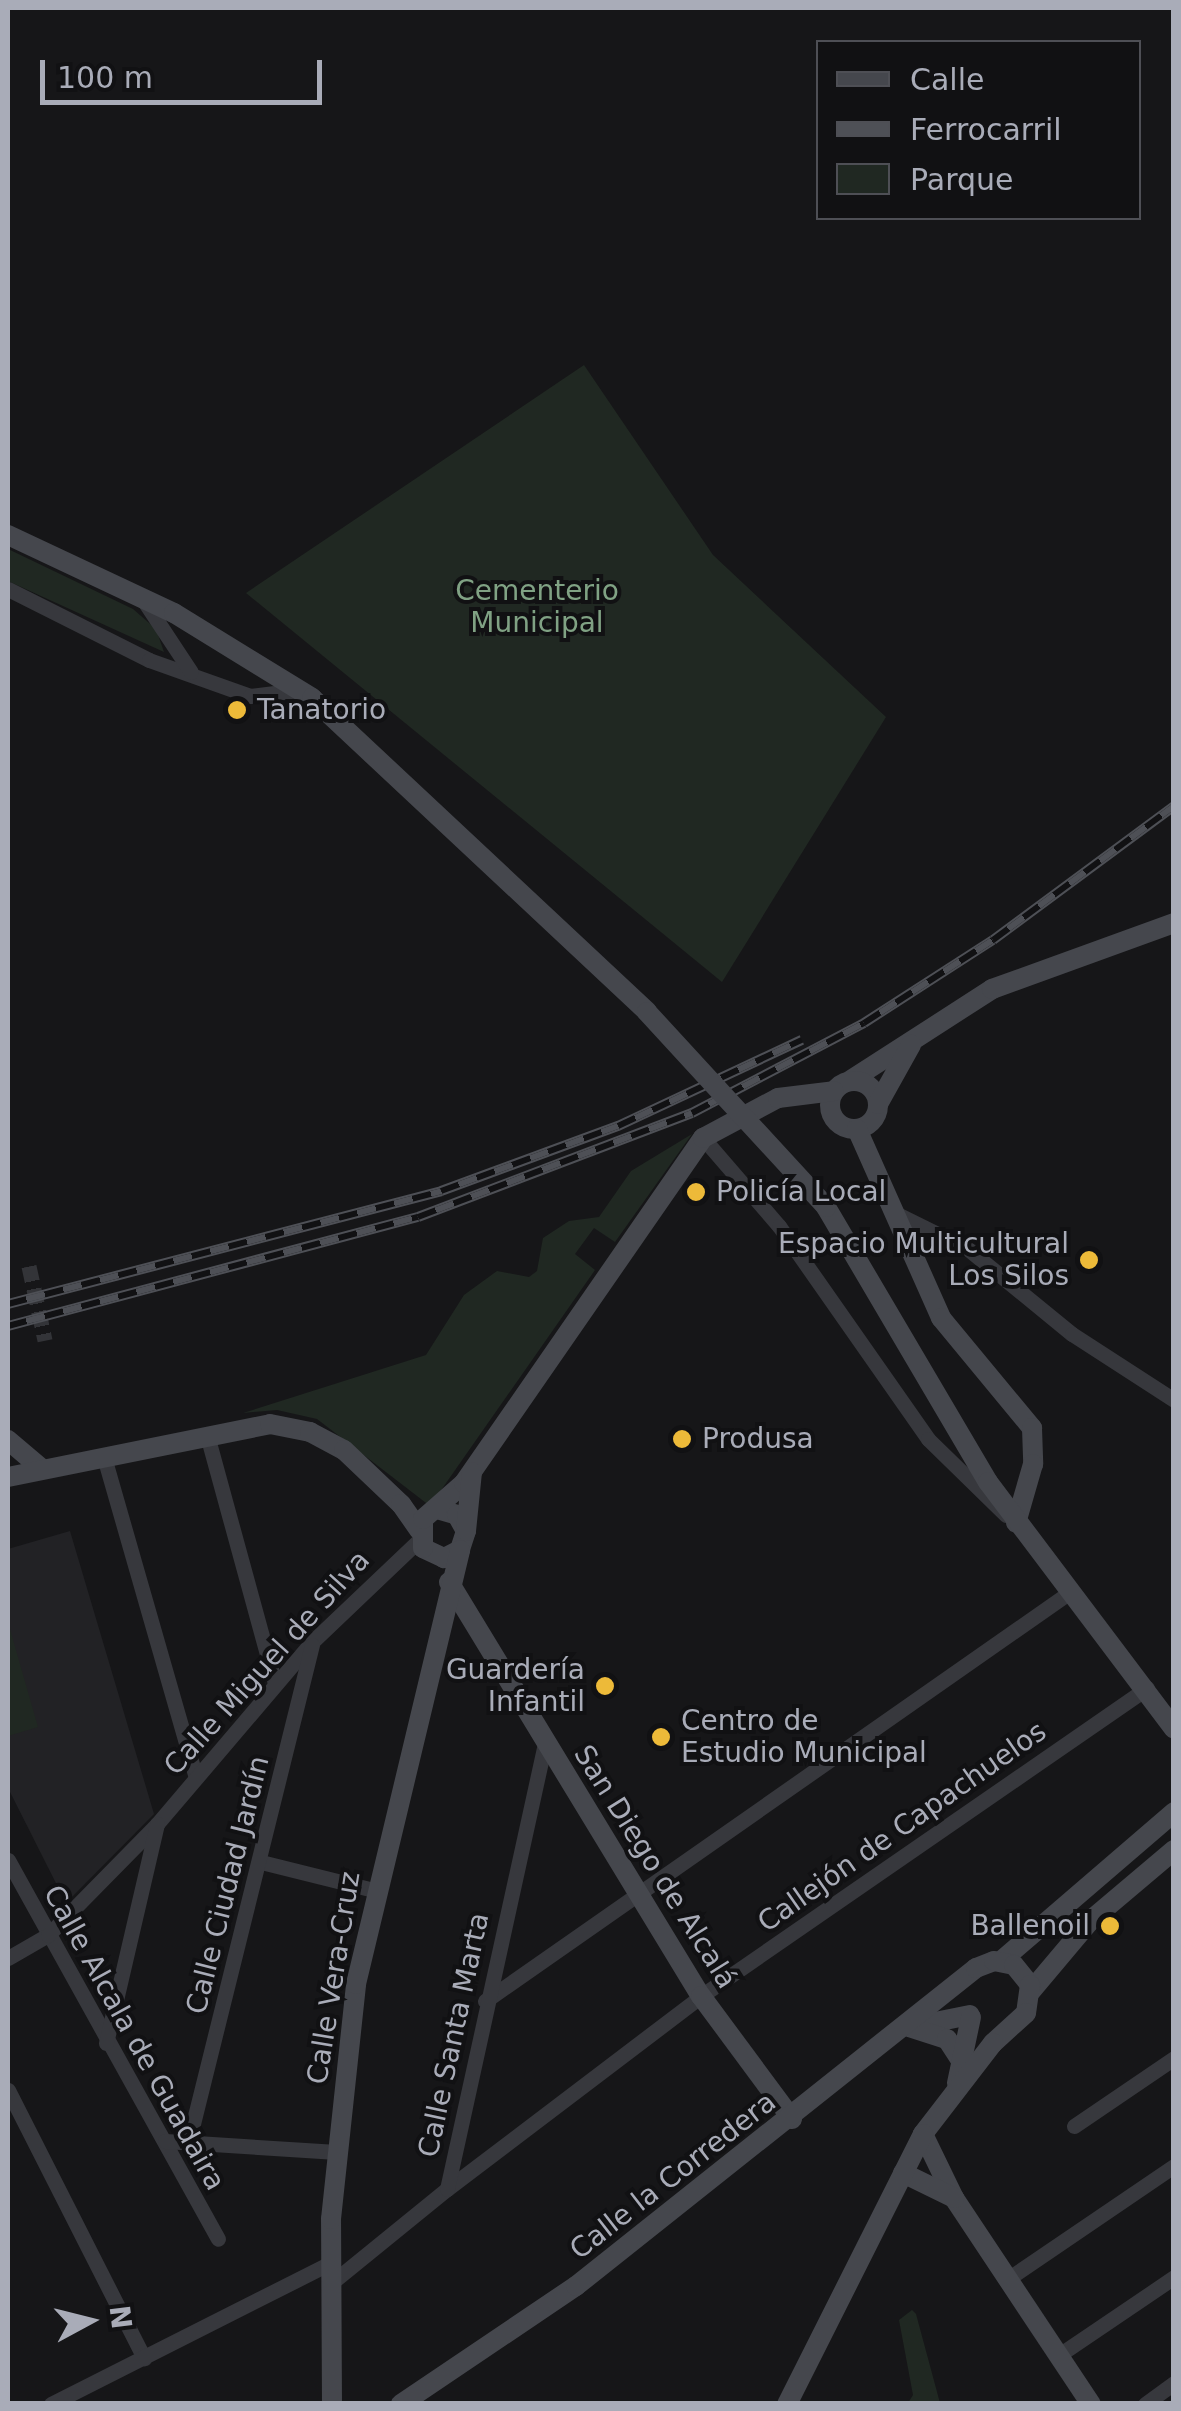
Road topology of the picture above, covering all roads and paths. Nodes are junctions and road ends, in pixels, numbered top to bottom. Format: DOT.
graph roads {
  1 [pos="8,535"];
  2 [pos="8,589"];
  3 [pos="141,598"];
  4 [pos="191,672"];
  5 [pos="299,690"];
  6 [pos="1174,923"];
  7 [pos="914,1041"];
  8 [pos="842,1086"];
  9 [pos="778,1098"];
  10 [pos="877,1109"];
  11 [pos="834,1118"];
  12 [pos="856,1129"];
  13 [pos="703,1138"];
  14 [pos="895,1208"];
  15 [pos="1174,1400"];
  16 [pos="207,1435"];
  17 [pos="10,1443"];
  18 [pos="104,1457"];
  19 [pos="42,1468"];
  20 [pos="472,1472"];
  21 [pos="8,1475"];
  22 [pos="427,1523"];
  23 [pos="1016,1524"];
  24 [pos="463,1541"];
  25 [pos="436,1557"];
  26 [pos="451,1586"];
  27 [pos="1070,1592"];
  28 [pos="313,1641"];
  29 [pos="275,1683"];
  30 [pos="1148,1688"];
  31 [pos="1172,1723"];
  32 [pos="545,1744"];
  33 [pos="196,1777"];
  34 [pos="1174,1812"];
  35 [pos="157,1824"];
  36 [pos="1172,1854"];
  37 [pos="8,1860"];
  38 [pos="260,1862"];
  39 [pos="373,1890"];
  40 [pos="639,1895"];
  41 [pos="48,1935"];
  42 [pos="8,1958"];
  43 [pos="1001,1961"];
  44 [pos="968,1978"];
  45 [pos="1031,1991"];
  46 [pos="701,1996"];
  47 [pos="485,2002"];
  48 [pos="971,2016"];
  49 [pos="908,2027"];
  50 [pos="1009,2027"];
  51 [pos="106,2043"];
  52 [pos="1174,2058"];
  53 [pos="964,2064"];
  54 [pos="8,2090"];
  55 [pos="952,2096"];
  56 [pos="792,2120"];
  57 [pos="1074,2126"];
  58 [pos="922,2134"];
  59 [pos="164,2140"];
  60 [pos="189,2140"];
  61 [pos="338,2152"];
  62 [pos="1174,2166"];
  63 [pos="904,2173"];
  64 [pos="446,2189"];
  65 [pos="954,2198"];
  66 [pos="218,2239"];
  67 [pos="330,2274"];
  68 [pos="1174,2277"];
  69 [pos="1009,2278"];
  70 [pos="1059,2355"];
  71 [pos="144,2358"];
  72 [pos="1174,2384"];
  73 [pos="333,2398"];
  74 [pos="51,2404"];
  75 [pos="348,2404"];
  76 [pos="401,2404"];
  77 [pos="786,2404"];
  78 [pos="1091,2404"];
  79 [pos="1145,2404"];
  1 -- 3 [label="street"];
  2 -- 4 [label="street"];
  3 -- 4 [label="street"];
  3 -- 5 [label="street"];
  4 -- 5 [label="street"];
  5 -- 23 [label="street, bridge"];
  6 -- 7 [label="street"];
  7 -- 8 [label="street"];
  7 -- 10 [label="street"];
  8 -- 9 [label="street"];
  8 -- 10 [label="street"];
  8 -- 11 [label="street"];
  9 -- 11 [label="street"];
  9 -- 13 [label="street"];
  10 -- 12 [label="street"];
  10 -- 14 [label="street"];
  11 -- 12 [label="street"];
  12 -- 14 [label="street"];
  13 -- 20 [label="street"];
  13 -- 23 [label="street"];
  14 -- 15 [label="street"];
  14 -- 23 [label="street"];
  16 -- 18 [label="street"];
  16 -- 22 [label="street"];
  16 -- 29 [label="street"];
  17 -- 19 [label="street"];
  17 -- 21 [label="street"];
  18 -- 19 [label="street"];
  18 -- 33 [label="street"];
  19 -- 21 [label="street"];
  20 -- 22 [label="street"];
  20 -- 24 [label="street"];
  22 -- 24 [label="street"];
  22 -- 25 [label="street, San Diego de Alcalá"];
  22 -- 28 [label="street, Calle Miguel de Silva"];
  23 -- 27 [label="street"];
  24 -- 25 [label="street"];
  24 -- 26 [label="street"];
  25 -- 26 [label="street, San Diego de Alcalá"];
  26 -- 32 [label="street, San Diego de Alcalá"];
  26 -- 39 [label="street, Calle Vera-Cruz"];
  27 -- 30 [label="street"];
  27 -- 40 [label="street"];
  28 -- 29 [label="street, Calle Miguel de Silva"];
  28 -- 38 [label="street, Calle Ciudad Jardín"];
  29 -- 33 [label="street, Calle Miguel de Silva"];
  30 -- 31 [label="street"];
  30 -- 46 [label="street, Callejón de Capachuelos"];
  32 -- 40 [label="street, San Diego de Alcalá"];
  32 -- 47 [label="street, Calle Santa Marta"];
  33 -- 35 [label="street, Calle Miguel de Silva"];
  34 -- 43 [label="street"];
  35 -- 41 [label="street, Calle Miguel de Silva"];
  35 -- 51 [label="street"];
  36 -- 45 [label="street"];
  37 -- 41 [label="street, Calle Alcala de Guadaira"];
  38 -- 39 [label="street"];
  38 -- 60 [label="street, Calle Ciudad Jardín"];
  39 -- 61 [label="street, Calle Vera-Cruz"];
  40 -- 46 [label="street, San Diego de Alcalá"];
  40 -- 47 [label="street"];
  41 -- 42 [label="street, Calle Miguel de Silva"];
  41 -- 51 [label="street, Calle Alcala de Guadaira"];
  43 -- 44 [label="street"];
  43 -- 45 [label="street"];
  44 -- 48 [label="street"];
  44 -- 49 [label="street, Calle la Corredera"];
  45 -- 50 [label="street"];
  46 -- 56 [label="street, San Diego de Alcalá"];
  46 -- 64 [label="street, Callejón de Capachuelos"];
  47 -- 64 [label="street, Calle Santa Marta"];
  48 -- 49 [label="street"];
  48 -- 50 [label="street"];
  48 -- 53 [label="street"];
  49 -- 53 [label="street"];
  49 -- 56 [label="street, Calle la Corredera"];
  50 -- 55 [label="street"];
  51 -- 59 [label="street, Calle Alcala de Guadaira"];
  52 -- 57 [label="street"];
  53 -- 55 [label="street"];
  54 -- 71 [label="street"];
  55 -- 58 [label="street"];
  56 -- 76 [label="street, Calle la Corredera"];
  58 -- 63 [label="street"];
  58 -- 65 [label="street"];
  59 -- 60 [label="street"];
  59 -- 66 [label="street, Calle Alcala de Guadaira"];
  60 -- 61 [label="street"];
  61 -- 67 [label="street, Calle Vera-Cruz"];
  62 -- 69 [label="street"];
  63 -- 65 [label="street"];
  63 -- 77 [label="street"];
  64 -- 67 [label="street, Calle Santa Marta"];
  65 -- 69 [label="street"];
  67 -- 71 [label="street, Calle Santa Marta"];
  67 -- 73 [label="street, Calle Vera-Cruz"];
  68 -- 70 [label="street"];
  69 -- 70 [label="street"];
  70 -- 78 [label="street"];
  71 -- 74 [label="street, Calle Santa Marta"];
  72 -- 79 [label="street"];
  73 -- 75 [label="street, Calle Vera-Cruz"];
}
